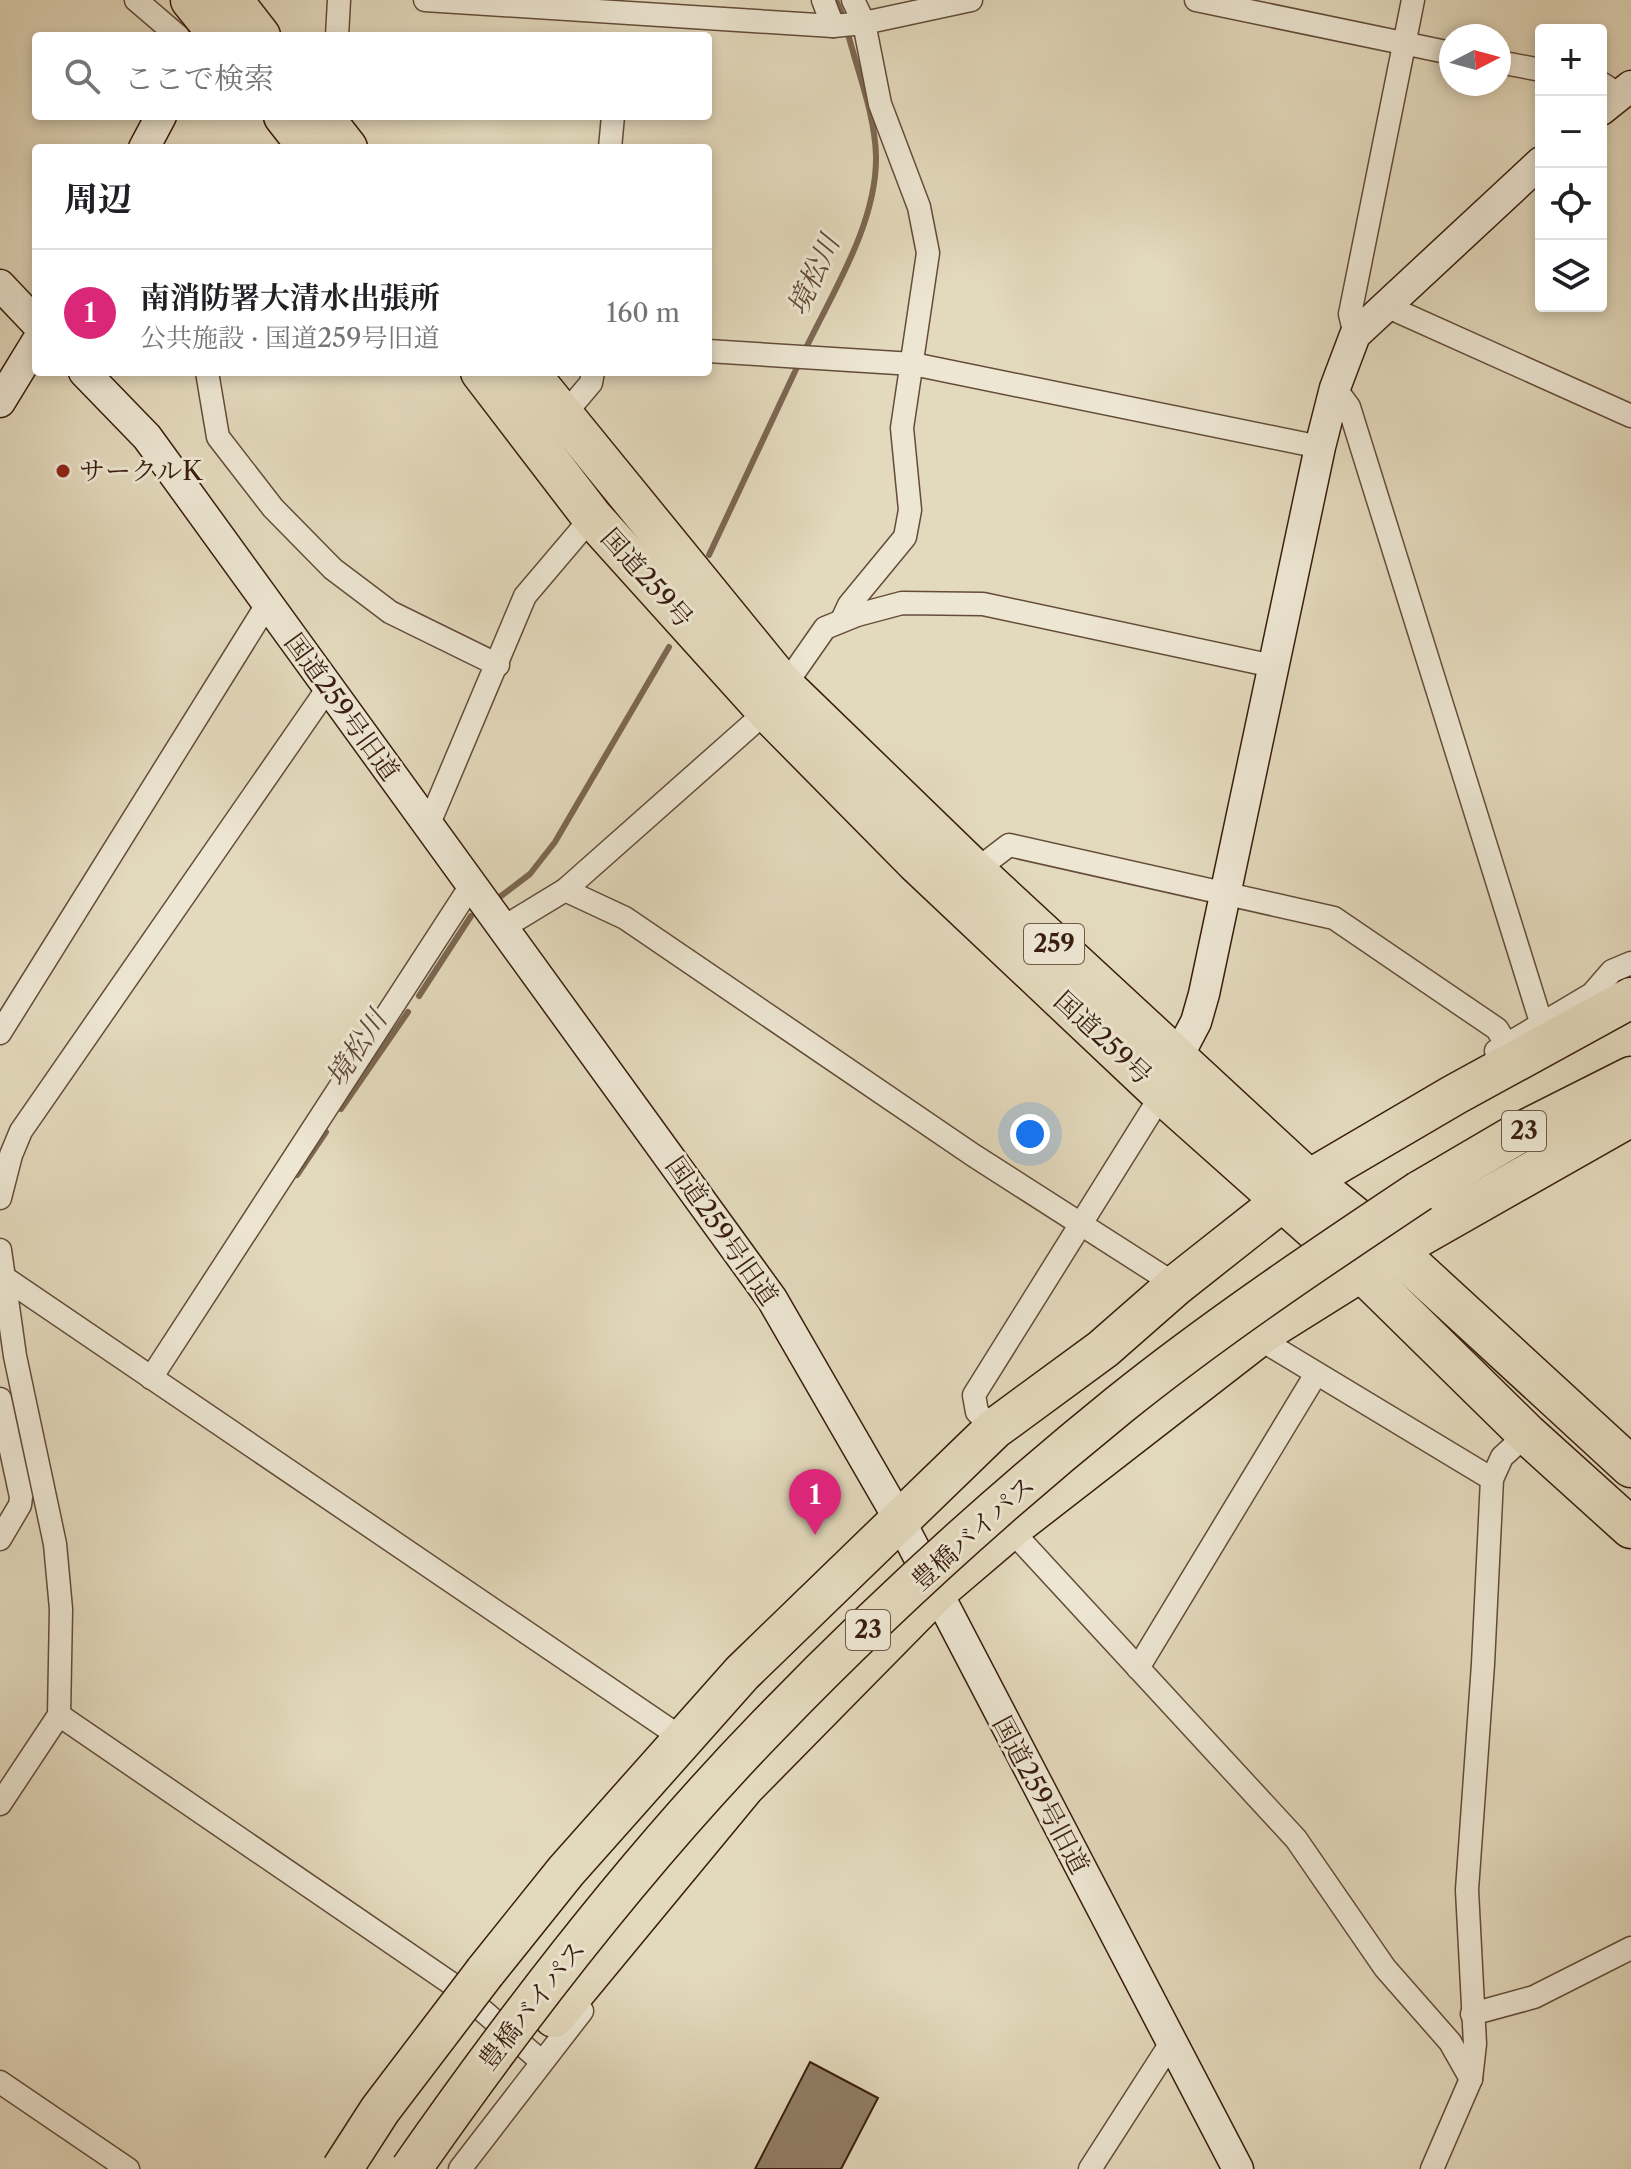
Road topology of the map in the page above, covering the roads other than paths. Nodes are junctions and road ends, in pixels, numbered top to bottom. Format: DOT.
graph roads {
  1 [pos="136,0"];
  2 [pos="339,0"];
  3 [pos="425,0"];
  4 [pos="823,0"];
  5 [pos="853,0"];
  6 [pos="971,0"];
  7 [pos="1196,0"];
  8 [pos="1413,0"];
  9 [pos="620,16"];
  10 [pos="208,19"];
  11 [pos="847,25"];
  12 [pos="248,32"];
  13 [pos="337,32"];
  14 [pos="1404,44"];
  15 [pos="1439,51"];
  16 [pos="1511,64"];
  17 [pos="1535,69"];
  18 [pos="159,120"];
  19 [pos="287,120"];
  20 [pos="325,120"];
  21 [pos="613,120"];
  22 [pos="146,144"];
  23 [pos="306,144"];
  24 [pos="344,144"];
  25 [pos="610,144"];
  26 [pos="1535,168"];
  27 [pos="0,285"];
  28 [pos="1386,306"];
  29 [pos="32,319"];
  30 [pos="1355,335"];
  31 [pos="32,350"];
  32 [pos="712,351"];
  33 [pos="913,364"];
  34 [pos="88,376"];
  35 [pos="208,376"];
  36 [pos="484,376"];
  37 [pos="531,376"];
  38 [pos="592,376"];
  39 [pos="1335,388"];
  40 [pos="0,402"];
  41 [pos="563,416"];
  42 [pos="1631,416"];
  43 [pos="1320,447"];
  44 [pos="592,517"];
  45 [pos="268,603"];
  46 [pos="842,620"];
  47 [pos="498,665"];
  48 [pos="1273,666"];
  49 [pos="328,688"];
  50 [pos="776,699"];
  51 [pos="428,826"];
  52 [pos="975,871"];
  53 [pos="472,884"];
  54 [pos="565,890"];
  55 [pos="1225,894"];
  56 [pos="504,927"];
  57 [pos="1631,963"];
  58 [pos="1631,998"];
  59 [pos="1541,1022"];
  60 [pos="0,1033"];
  61 [pos="1506,1044"];
  62 [pos="1170,1076"];
  63 [pos="1631,1077"];
  64 [pos="1454,1095"];
  65 [pos="1631,1116"];
  66 [pos="1631,1134"];
  67 [pos="1573,1148"];
  68 [pos="1297,1190"];
  69 [pos="0,1198"];
  70 [pos="1082,1226"];
  71 [pos="0,1250"];
  72 [pos="1395,1250"];
  73 [pos="1363,1273"];
  74 [pos="2,1276"];
  75 [pos="1176,1285"];
  76 [pos="1264,1332"];
  77 [pos="7,1357"];
  78 [pos="1316,1374"];
  79 [pos="151,1378"];
  80 [pos="0,1399"];
  81 [pos="994,1429"];
  82 [pos="1527,1434"];
  83 [pos="1631,1467"];
  84 [pos="1492,1479"];
  85 [pos="899,1519"];
  86 [pos="1631,1528"];
  87 [pos="1010,1529"];
  88 [pos="0,1539"];
  89 [pos="935,1593"];
  90 [pos="1138,1668"];
  91 [pos="59,1715"];
  92 [pos="682,1728"];
  93 [pos="744,1787"];
  94 [pos="0,1804"];
  95 [pos="1630,1950"];
  96 [pos="469,1978"];
  97 [pos="1472,2014"];
  98 [pos="1171,2043"];
  99 [pos="542,2062"];
  100 [pos="1471,2079"];
  101 [pos="0,2082"];
  102 [pos="128,2169"];
  103 [pos="321,2169"];
  104 [pos="342,2169"];
  105 [pos="411,2169"];
  106 [pos="440,2169"];
  107 [pos="460,2169"];
  108 [pos="1090,2169"];
  109 [pos="1238,2169"];
  110 [pos="1432,2169"];
  1 -- 10 [label="street"];
  2 -- 13 [label="street"];
  3 -- 9 [label="street"];
  4 -- 11 [label="street"];
  5 -- 11 [label="street"];
  6 -- 11 [label="street"];
  7 -- 14 [label="street"];
  8 -- 14 [label="street"];
  9 -- 11 [label="street"];
  10 -- 12 [label="highway"];
  11 -- 33 [label="street"];
  14 -- 15 [label="street"];
  14 -- 30 [label="street"];
  16 -- 17 [label="street"];
  18 -- 22 [label="street"];
  19 -- 23 [label="highway"];
  20 -- 24 [label="highway"];
  21 -- 25 [label="street"];
  26 -- 28 [label="street"];
  27 -- 29 [label="street"];
  28 -- 30 [label="street"];
  28 -- 42 [label="street"];
  30 -- 39 [label="street"];
  31 -- 40 [label="street"];
  32 -- 33 [label="street"];
  33 -- 43 [label="street"];
  33 -- 46 [label="street"];
  34 -- 45 [label="street, 国道259号旧道"];
  35 -- 47 [label="street"];
  36 -- 44 [label="highway, 国道259号 / 259"];
  37 -- 41 [label="highway, 国道259号 / 259"];
  38 -- 41 [label="street"];
  39 -- 43 [label="street"];
  39 -- 59 [label="street"];
  41 -- 50 [label="highway, 国道259号 / 259"];
  43 -- 48 [label="street"];
  44 -- 47 [label="street"];
  44 -- 50 [label="highway, 国道259号 / 259"];
  45 -- 49 [label="street, 国道259号旧道"];
  45 -- 60 [label="street"];
  46 -- 48 [label="street"];
  46 -- 50 [label="street"];
  47 -- 51 [label="street"];
  48 -- 55 [label="street"];
  49 -- 51 [label="street, 国道259号旧道"];
  49 -- 69 [label="street"];
  50 -- 52 [label="highway, 国道259号 / 259"];
  50 -- 54 [label="street"];
  50 -- 62 [label="highway, 国道259号 / 259"];
  51 -- 53 [label="street, 国道259号旧道"];
  52 -- 55 [label="street"];
  52 -- 62 [label="highway, 国道259号 / 259"];
  53 -- 56 [label="street, 国道259号旧道"];
  53 -- 79 [label="street"];
  54 -- 56 [label="street"];
  54 -- 70 [label="street"];
  55 -- 61 [label="street"];
  55 -- 62 [label="street"];
  56 -- 85 [label="street, 国道259号旧道"];
  57 -- 59 [label="street"];
  58 -- 64 [label="highway, 23"];
  59 -- 61 [label="street"];
  61 -- 64 [label="street"];
  62 -- 68 [label="highway, 国道259号 / 259"];
  62 -- 70 [label="street"];
  63 -- 105 [label="highway, 豊橋バイパス / 23, bridge"];
  64 -- 68 [label="highway, 23"];
  65 -- 67 [label="highway, 23"];
  66 -- 67 [label="street"];
  67 -- 72 [label="highway, 23"];
  68 -- 72 [label="highway, 国道259号 / 259"];
  68 -- 73 [label="highway, 国道259号 / 259"];
  68 -- 75 [label="highway, 23"];
  70 -- 75 [label="street"];
  70 -- 81 [label="street"];
  71 -- 74 [label="street"];
  72 -- 73 [label="highway, 23"];
  72 -- 83 [label="highway, 国道259号 / 259"];
  73 -- 76 [label="highway, 23"];
  73 -- 82 [label="highway, 国道259号 / 259"];
  74 -- 77 [label="street"];
  74 -- 79 [label="street"];
  75 -- 81 [label="highway, 23"];
  76 -- 78 [label="street"];
  76 -- 87 [label="highway, 23"];
  77 -- 91 [label="street"];
  78 -- 84 [label="street"];
  78 -- 90 [label="street"];
  79 -- 92 [label="street"];
  80 -- 88 [label="street"];
  81 -- 85 [label="highway, 23"];
  82 -- 84 [label="street"];
  82 -- 86 [label="highway, 国道259号 / 259"];
  84 -- 97 [label="street"];
  85 -- 89 [label="street, 国道259号旧道"];
  85 -- 92 [label="highway, 23"];
  87 -- 89 [label="highway, 23"];
  87 -- 90 [label="street"];
  89 -- 93 [label="highway, 23"];
  89 -- 98 [label="street, 国道259号旧道"];
  90 -- 100 [label="street"];
  91 -- 94 [label="street"];
  91 -- 96 [label="street"];
  92 -- 96 [label="highway, 23"];
  93 -- 99 [label="street"];
  93 -- 106 [label="highway, 23"];
  95 -- 97 [label="street"];
  96 -- 99 [label="street"];
  96 -- 103 [label="street"];
  96 -- 104 [label="highway, 23, bridge"];
  97 -- 100 [label="street"];
  98 -- 108 [label="street"];
  98 -- 109 [label="street, 国道259号旧道"];
  99 -- 107 [label="street"];
  100 -- 110 [label="street"];
  101 -- 102 [label="street"];
}
